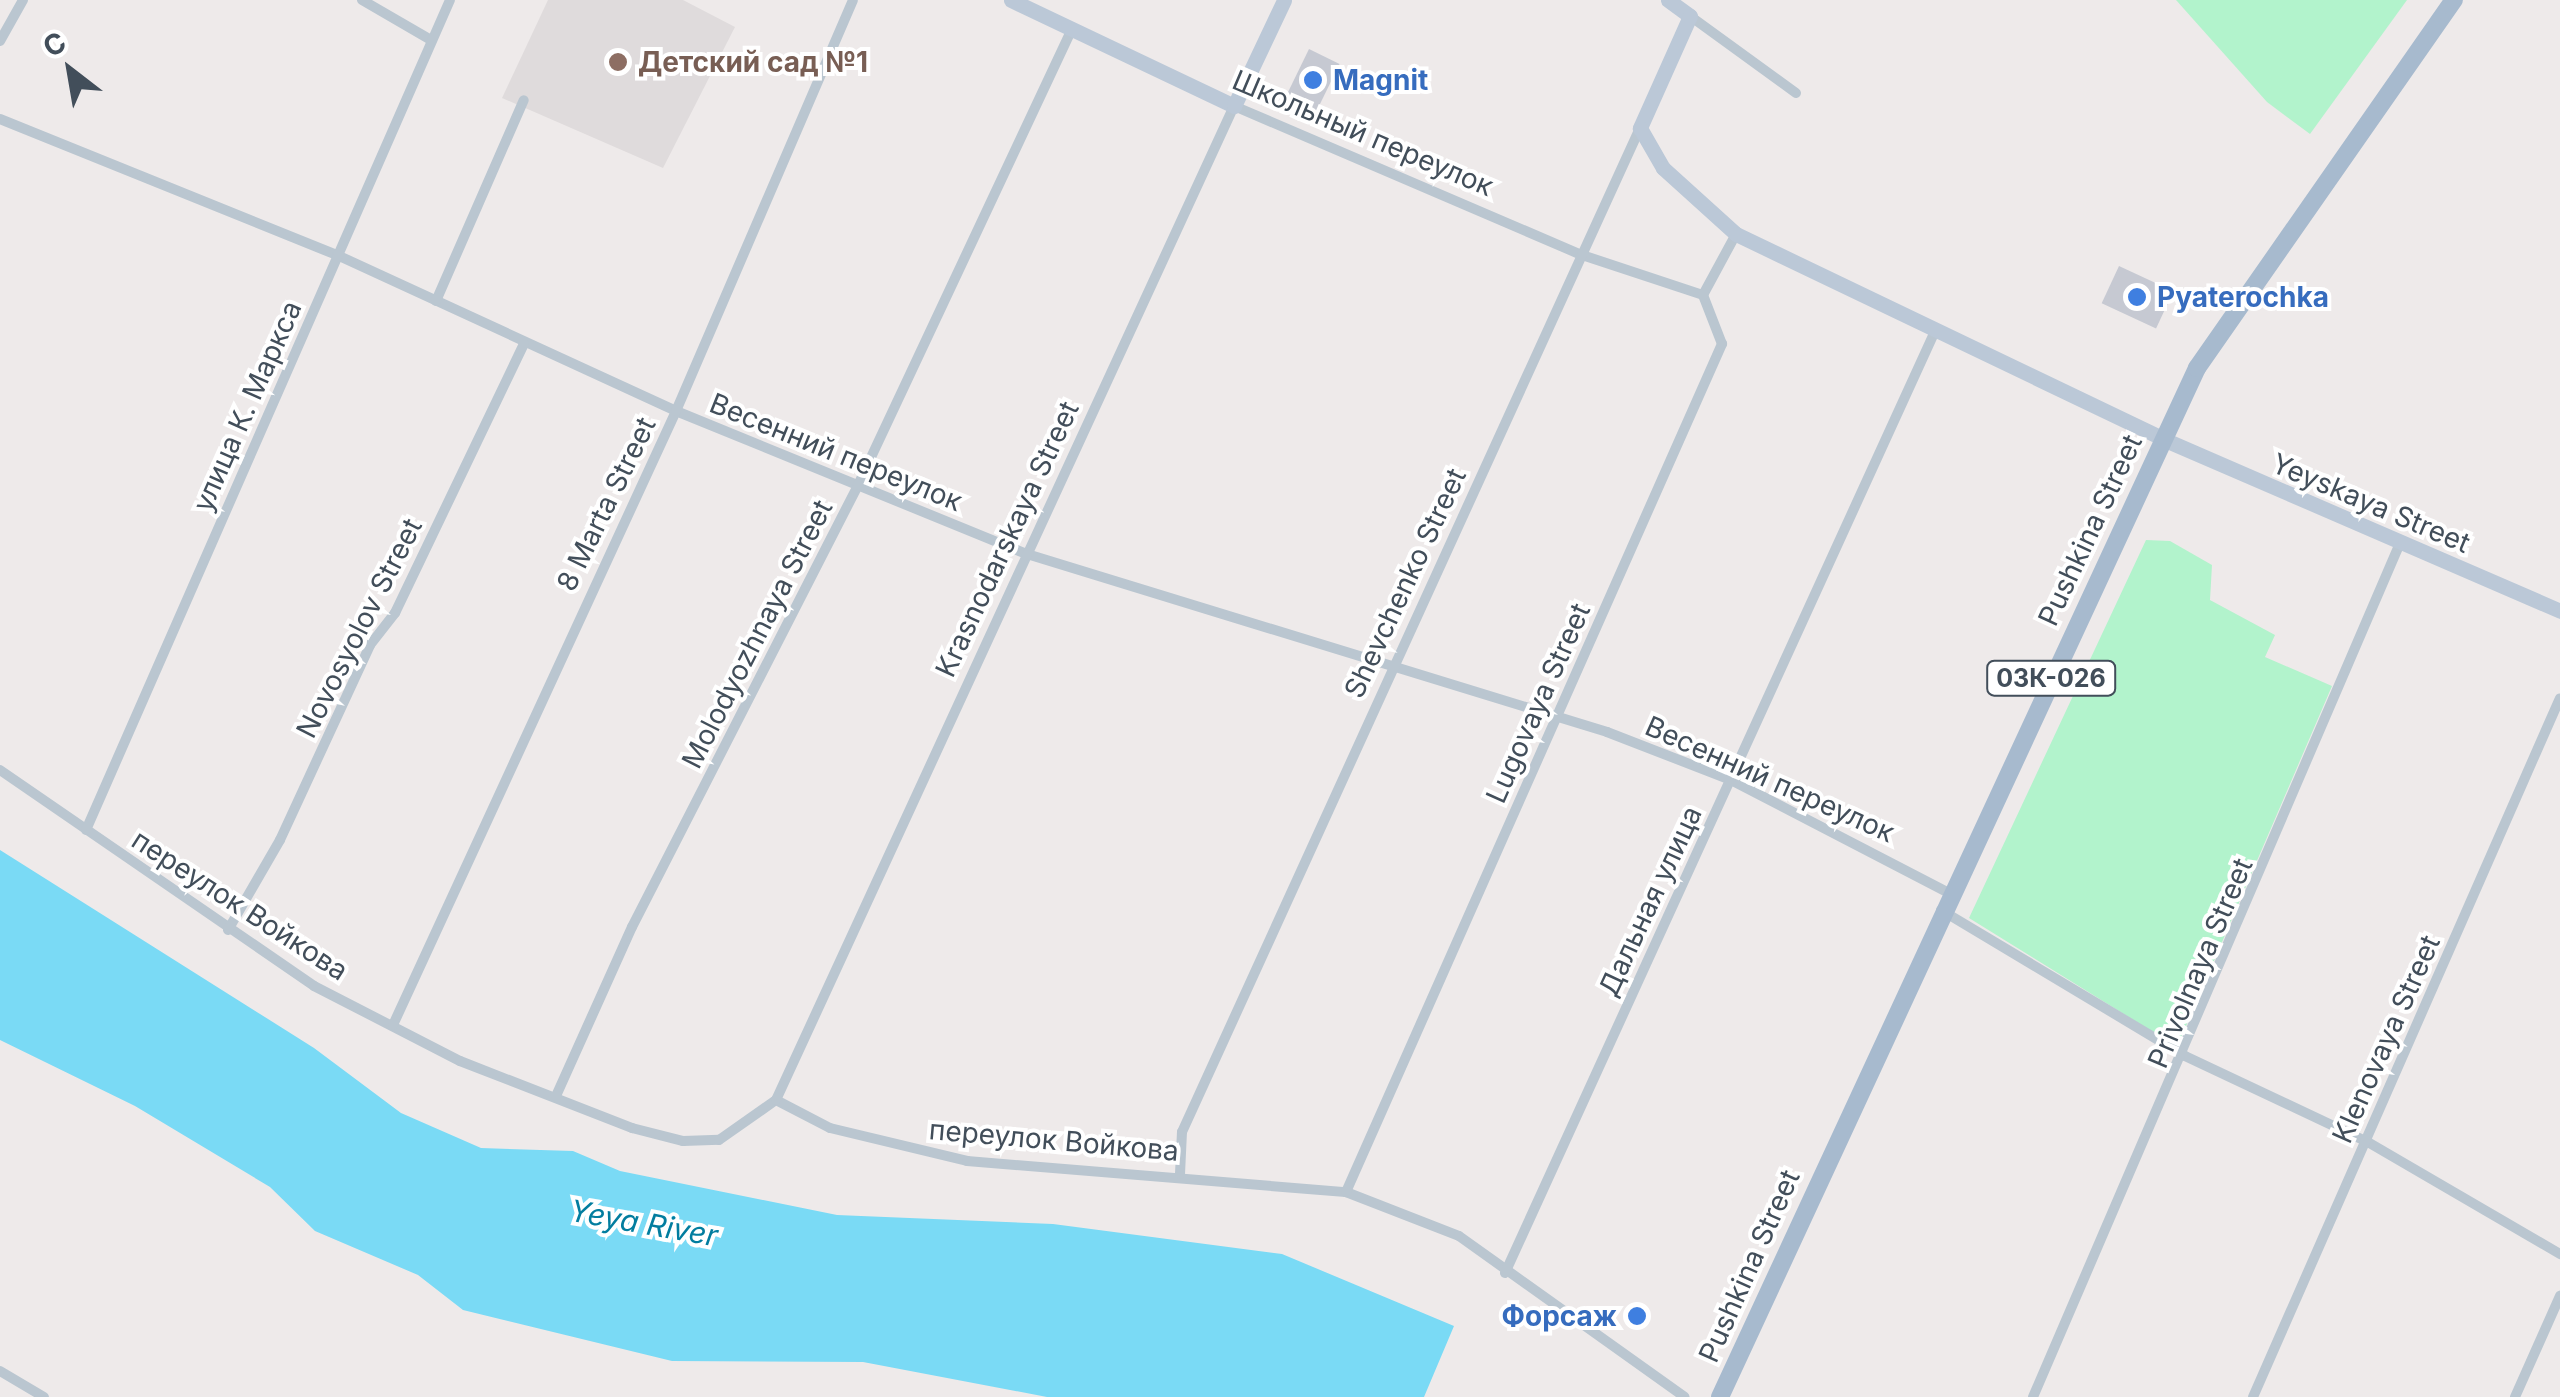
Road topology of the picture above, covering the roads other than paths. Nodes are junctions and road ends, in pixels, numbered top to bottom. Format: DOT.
graph roads {
  1 [pos="23,0"];
  2 [pos="362,0"];
  3 [pos="450,0"];
  4 [pos="853,0"];
  5 [pos="1011,0"];
  6 [pos="1284,0"];
  7 [pos="1668,0"];
  8 [pos="2454,0"];
  9 [pos="1690,16"];
  10 [pos="1072,29"];
  11 [pos="431,40"];
  12 [pos="0,42"];
  13 [pos="1796,94"];
  14 [pos="524,100"];
  15 [pos="1234,106"];
  16 [pos="0,119"];
  17 [pos="1640,128"];
  18 [pos="1736,234"];
  19 [pos="337,255"];
  20 [pos="1582,255"];
  21 [pos="1703,295"];
  22 [pos="436,302"];
  23 [pos="1936,329"];
  24 [pos="524,344"];
  25 [pos="676,411"];
  26 [pos="2163,439"];
  27 [pos="858,486"];
  28 [pos="2400,542"];
  29 [pos="1027,554"];
  30 [pos="2560,611"];
  31 [pos="1394,667"];
  32 [pos="2560,698"];
  33 [pos="1555,721"];
  34 [pos="0,770"];
  35 [pos="1731,780"];
  36 [pos="86,830"];
  37 [pos="1945,902"];
  38 [pos="228,930"];
  39 [pos="393,1025"];
  40 [pos="2185,1056"];
  41 [pos="556,1096"];
  42 [pos="776,1100"];
  43 [pos="2366,1141"];
  44 [pos="1180,1174"];
  45 [pos="1346,1192"];
  46 [pos="2560,1254"];
  47 [pos="1505,1273"];
  48 [pos="2560,1296"];
  49 [pos="0,1370"];
  50 [pos="44,1397"];
  51 [pos="1685,1397"];
  52 [pos="1720,1397"];
  53 [pos="2033,1397"];
  54 [pos="2254,1397"];
  55 [pos="2516,1397"];
  1 -- 12 [label="street"];
  2 -- 11 [label="street"];
  3 -- 11 [label="street, улица К. Маркса"];
  4 -- 25 [label="street, 8 Marta Street"];
  5 -- 10 [label="street, Школьный переулок"];
  6 -- 15 [label="street, Krasnodarskaya Street"];
  7 -- 9 [label="street"];
  8 -- 26 [label="main road, Pushkina Street / 03К-026"];
  9 -- 13 [label="street"];
  9 -- 17 [label="street, Shevchenko Street"];
  10 -- 15 [label="street, Школьный переулок"];
  10 -- 27 [label="street, Molodyozhnaya Street"];
  11 -- 19 [label="street, улица К. Маркса"];
  14 -- 22 [label="street"];
  15 -- 20 [label="street, Школьный переулок"];
  15 -- 29 [label="street, Krasnodarskaya Street"];
  16 -- 19 [label="street, Весенний переулок"];
  17 -- 18 [label="street"];
  17 -- 20 [label="street, Shevchenko Street"];
  18 -- 21 [label="street"];
  18 -- 23 [label="street"];
  19 -- 22 [label="street, Весенний переулок"];
  19 -- 36 [label="street, улица К. Маркса"];
  20 -- 21 [label="street, Школьный переулок"];
  20 -- 31 [label="street, Shevchenko Street"];
  21 -- 33 [label="street, Lugovaya Street"];
  22 -- 24 [label="street, Весенний переулок"];
  23 -- 26 [label="street"];
  23 -- 35 [label="street, Дальная улица"];
  24 -- 25 [label="street, Весенний переулок"];
  24 -- 38 [label="street, Novosyolov Street"];
  25 -- 27 [label="street, Весенний переулок"];
  25 -- 39 [label="street, 8 Marta Street"];
  26 -- 28 [label="street, Yeyskaya Street"];
  26 -- 37 [label="main road, Pushkina Street / 03К-026"];
  27 -- 29 [label="street, Весенний переулок"];
  27 -- 41 [label="street, Molodyozhnaya Street"];
  28 -- 30 [label="street, Yeyskaya Street"];
  28 -- 40 [label="street, Privolnaya Street"];
  29 -- 31 [label="street, Весенний переулок"];
  29 -- 42 [label="street, Krasnodarskaya Street"];
  31 -- 33 [label="street, Весенний переулок"];
  31 -- 44 [label="street, Shevchenko Street"];
  32 -- 43 [label="street, Klenovaya Street"];
  33 -- 35 [label="street, Весенний переулок"];
  33 -- 45 [label="street, Lugovaya Street"];
  34 -- 36 [label="street, переулок Войкова"];
  35 -- 37 [label="street, Весенний переулок"];
  35 -- 47 [label="street, Дальная улица"];
  36 -- 38 [label="street, переулок Войкова"];
  37 -- 40 [label="street, Весенний переулок"];
  37 -- 52 [label="main road, Pushkina Street / 03К-026"];
  38 -- 39 [label="street, переулок Войкова"];
  39 -- 41 [label="street, переулок Войкова"];
  40 -- 43 [label="street, Весенний переулок"];
  40 -- 53 [label="street, Privolnaya Street"];
  41 -- 42 [label="street, переулок Войкова"];
  42 -- 44 [label="street, переулок Войкова"];
  43 -- 46 [label="street, Весенний переулок"];
  43 -- 54 [label="street, Klenovaya Street"];
  44 -- 45 [label="street, переулок Войкова"];
  45 -- 47 [label="street, переулок Войкова"];
  47 -- 51 [label="street, переулок Войкова"];
  48 -- 55 [label="street"];
  49 -- 50 [label="street"];
}
